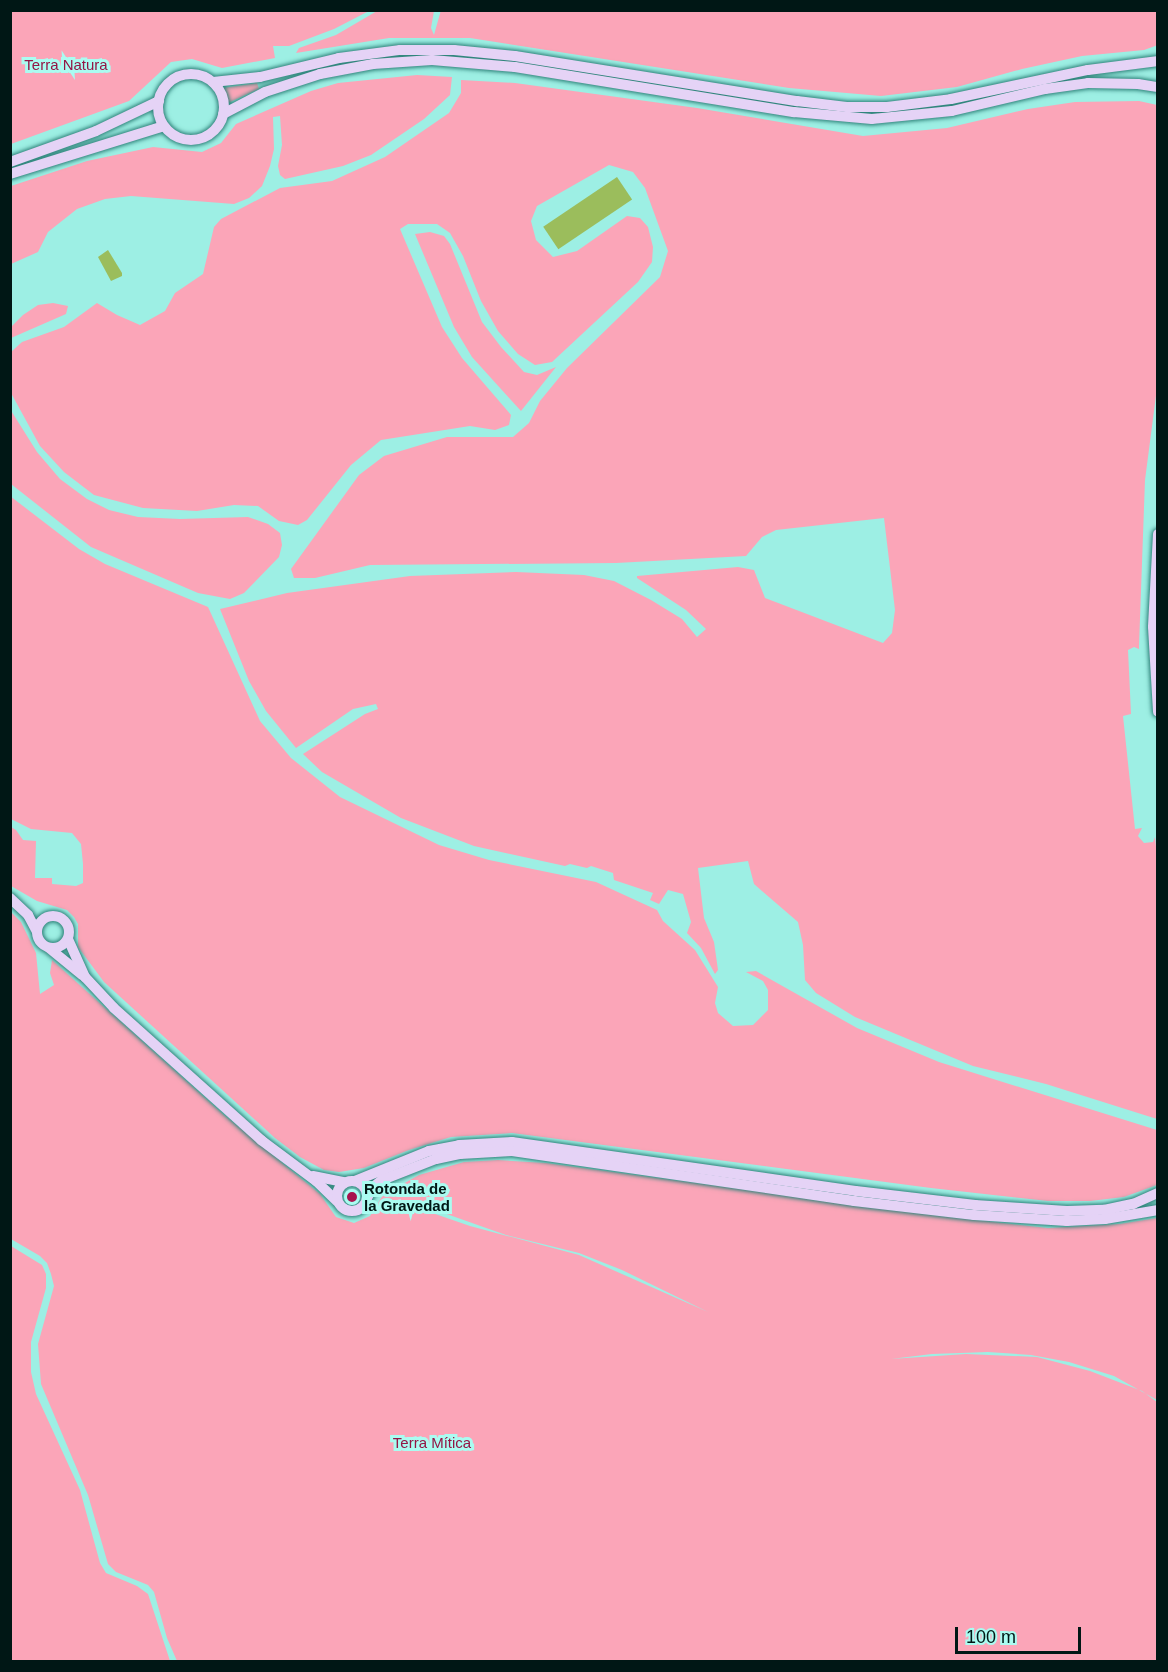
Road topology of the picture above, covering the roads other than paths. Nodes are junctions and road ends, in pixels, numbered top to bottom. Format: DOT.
graph roads {
  1 [pos="1158,61"];
  2 [pos="213,82"];
  3 [pos="1158,87"];
  4 [pos="159,101"];
  5 [pos="224,114"];
  6 [pos="164,126"];
  7 [pos="10,162"];
  8 [pos="10,174"];
  9 [pos="1158,534"];
  10 [pos="1158,712"];
  11 [pos="15,901"];
  12 [pos="54,916"];
  13 [pos="37,932"];
  14 [pos="68,939"];
  15 [pos="49,948"];
  16 [pos="85,977"];
  17 [pos="306,1173"];
  18 [pos="350,1182"];
  19 [pos="1158,1193"];
  20 [pos="367,1198"];
  21 [pos="337,1201"];
  22 [pos="1158,1210"];
  1 -- 2 [label="main road"];
  2 -- 4 [label="main road"];
  2 -- 5 [label="main road"];
  3 -- 5 [label="main road"];
  4 -- 6 [label="main road"];
  4 -- 7 [label="main road"];
  5 -- 6 [label="main road"];
  6 -- 8 [label="main road"];
  9 -- 10 [label="main road"];
  11 -- 12 [label="main road"];
  11 -- 13 [label="main road"];
  12 -- 13 [label="main road"];
  12 -- 14 [label="main road"];
  13 -- 15 [label="main road"];
  14 -- 15 [label="main road"];
  14 -- 16 [label="main road"];
  15 -- 16 [label="main road"];
  16 -- 17 [label="main road"];
  17 -- 18 [label="main road"];
  17 -- 21 [label="main road"];
  18 -- 19 [label="main road"];
  18 -- 20 [label="main road"];
  18 -- 21 [label="main road"];
  20 -- 21 [label="main road"];
  20 -- 22 [label="main road"];
}
